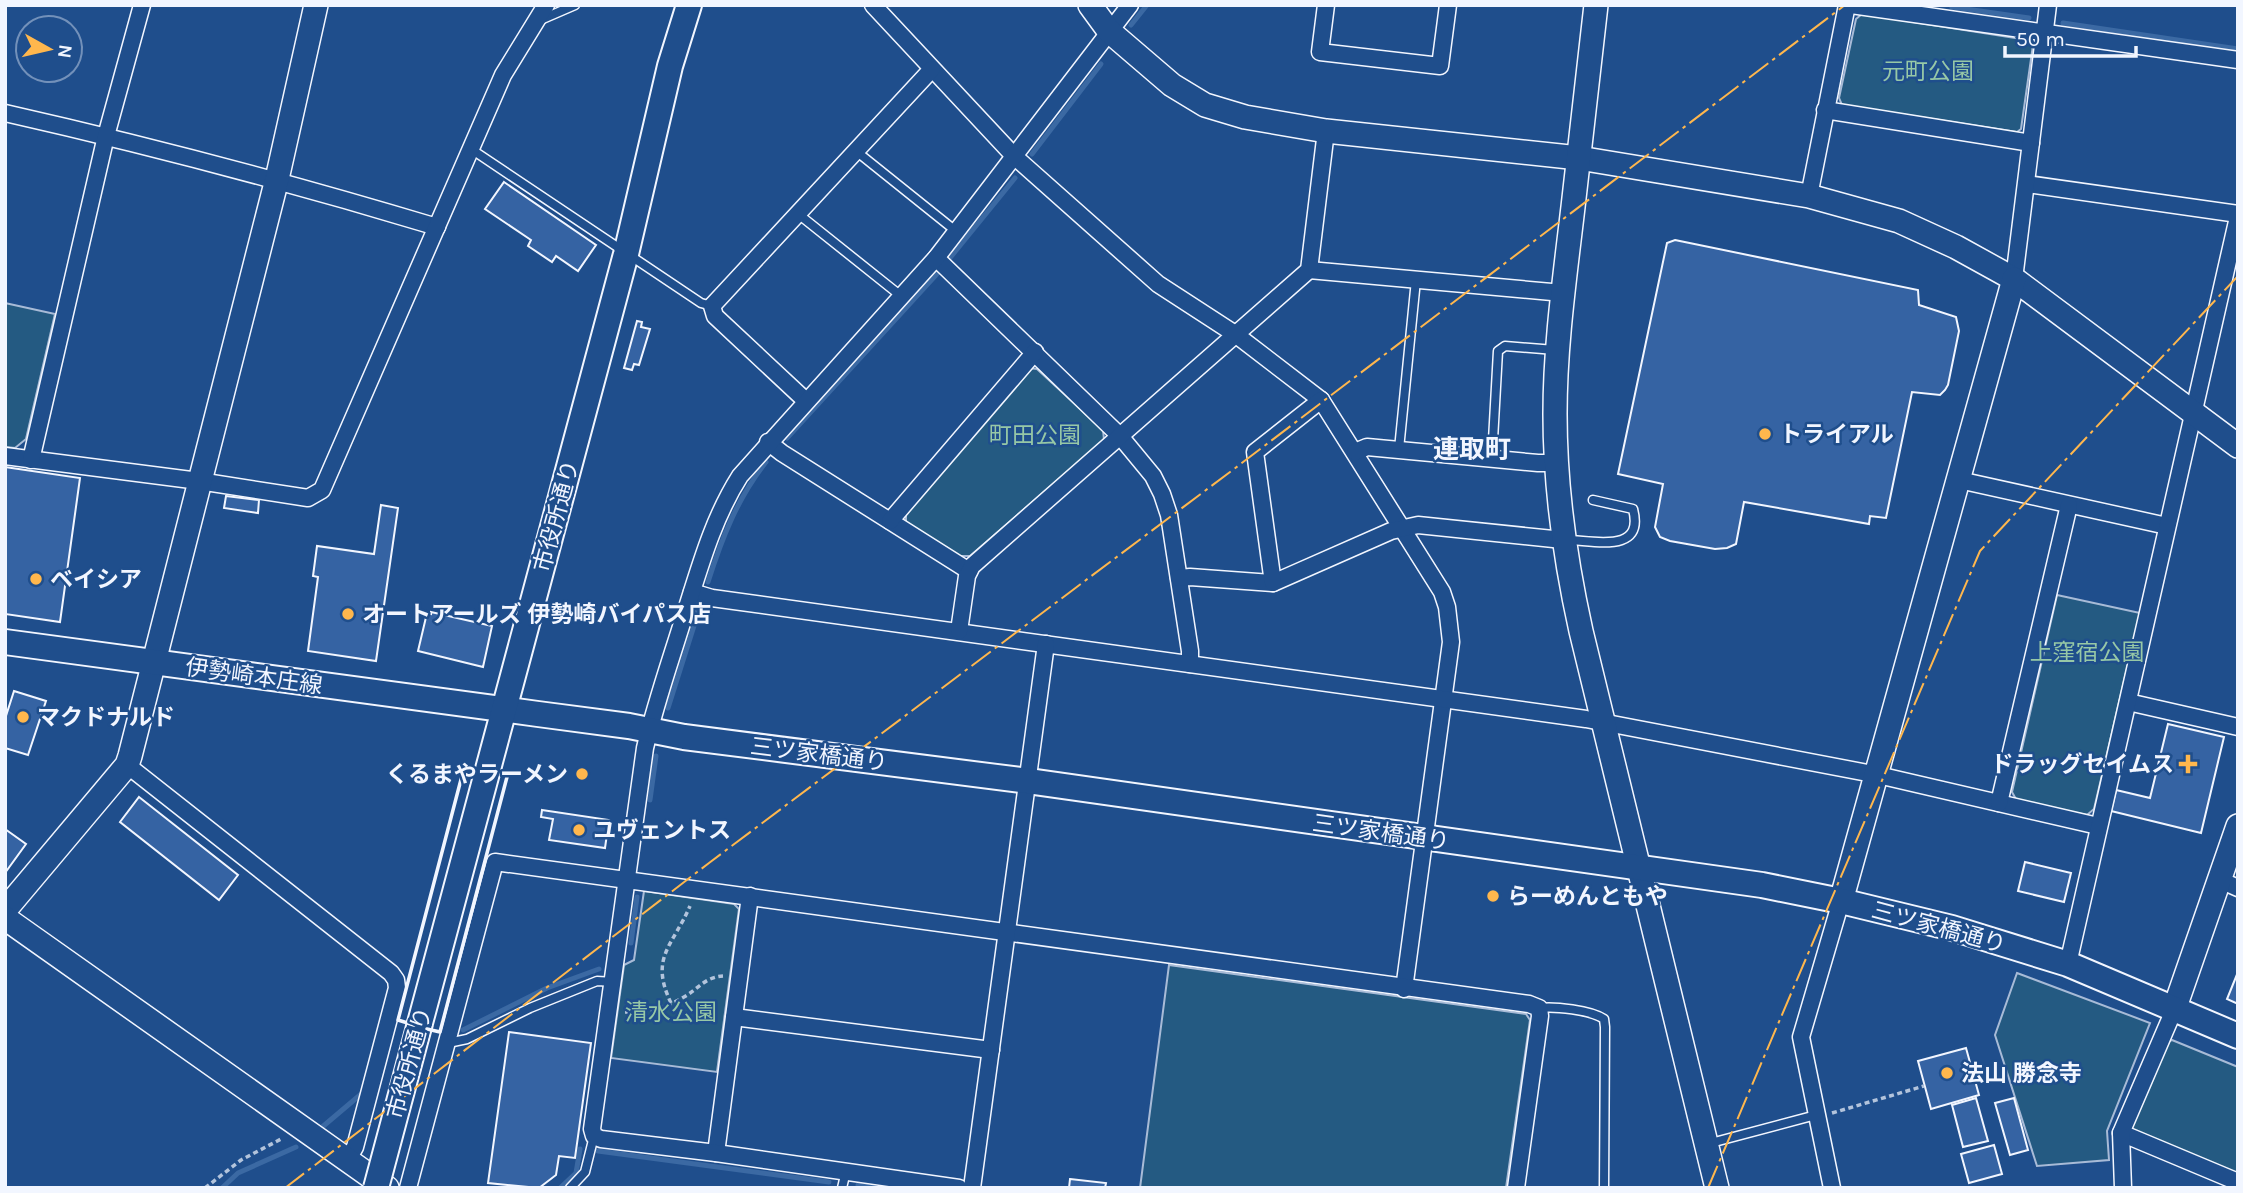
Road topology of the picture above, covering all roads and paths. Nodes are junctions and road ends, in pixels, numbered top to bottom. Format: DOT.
graph roads {
  1 [pos="142,5"];
  2 [pos="316,5"];
  3 [pos="575,5"];
  4 [pos="688,5"];
  5 [pos="873,5"];
  6 [pos="1090,5"];
  7 [pos="1130,5"];
  8 [pos="1326,5"];
  9 [pos="1448,5"];
  10 [pos="1595,5"];
  11 [pos="1849,5"];
  12 [pos="2048,5"];
  13 [pos="542,10"];
  14 [pos="1940,11"];
  15 [pos="1109,31"];
  16 [pos="2044,33"];
  17 [pos="2238,60"];
  18 [pos="932,69"];
  19 [pos="1825,110"];
  20 [pos="5,113"];
  21 [pos="1326,131"];
  22 [pos="106,136"];
  23 [pos="2031,143"];
  24 [pos="471,149"];
  25 [pos="856,151"];
  26 [pos="1015,157"];
  27 [pos="1579,158"];
  28 [pos="277,179"];
  29 [pos="2027,184"];
  30 [pos="1809,196"];
  31 [pos="797,213"];
  32 [pos="2238,215"];
  33 [pos="436,227"];
  34 [pos="957,232"];
  35 [pos="626,254"];
  36 [pos="936,258"];
  37 [pos="1309,270"];
  38 [pos="2014,279"];
  39 [pos="1416,280"];
  40 [pos="1563,293"];
  41 [pos="901,296"];
  42 [pos="712,306"];
  43 [pos="1235,334"];
  44 [pos="1558,351"];
  45 [pos="1035,352"];
  46 [pos="1321,400"];
  47 [pos="806,401"];
  48 [pos="2193,413"];
  49 [pos="1120,436"];
  50 [pos="768,442"];
  51 [pos="2238,446"];
  52 [pos="1399,449"];
  53 [pos="1355,452"];
  54 [pos="5,456"];
  55 [pos="1492,458"];
  56 [pos="31,460"];
  57 [pos="1557,463"];
  58 [pos="1959,480"];
  59 [pos="199,481"];
  60 [pos="1593,500"];
  61 [pos="2069,505"];
  62 [pos="890,521"];
  63 [pos="2167,526"];
  64 [pos="1403,527"];
  65 [pos="1563,540"];
  66 [pos="968,570"];
  67 [pos="1179,578"];
  68 [pos="1273,583"];
  69 [pos="692,592"];
  70 [pos="959,631"];
  71 [pos="5,642"];
  72 [pos="1046,644"];
  73 [pos="153,662"];
  74 [pos="1190,664"];
  75 [pos="1445,699"];
  76 [pos="2128,702"];
  77 [pos="504,709"];
  78 [pos="1602,722"];
  79 [pos="2238,727"];
  80 [pos="649,730"];
  81 [pos="127,765"];
  82 [pos="1878,775"];
  83 [pos="1028,781"];
  84 [pos="1999,803"];
  85 [pos="2098,826"];
  86 [pos="2238,827"];
  87 [pos="1425,838"];
  88 [pos="1638,867"];
  89 [pos="627,880"];
  90 [pos="2229,884"];
  91 [pos="750,896"];
  92 [pos="1841,901"];
  93 [pos="690,906"];
  94 [pos="5,910"];
  95 [pos="5,918"];
  96 [pos="1007,933"];
  97 [pos="2068,964"];
  98 [pos="723,976"];
  99 [pos="614,982"];
  100 [pos="1404,989"];
  101 [pos="671,1004"];
  102 [pos="1538,1008"];
  103 [pos="2174,1010"];
  104 [pos="625,1012"];
  105 [pos="734,1017"];
  106 [pos="2238,1036"];
  107 [pos="448,1043"];
  108 [pos="991,1049"];
  109 [pos="1924,1086"];
  110 [pos="1816,1115"];
  111 [pos="296,1124"];
  112 [pos="2121,1133"];
  113 [pos="594,1136"];
  114 [pos="1706,1145"];
  115 [pos="716,1153"];
  116 [pos="347,1161"];
  117 [pos="844,1180"];
  118 [pos="2238,1182"];
  119 [pos="205,1188"];
  120 [pos="376,1188"];
  121 [pos="387,1188"];
  122 [pos="408,1188"];
  123 [pos="570,1188"];
  124 [pos="959,1188"];
  125 [pos="972,1188"];
  126 [pos="1516,1188"];
  127 [pos="1604,1188"];
  128 [pos="1717,1188"];
  129 [pos="1832,1188"];
  130 [pos="2123,1188"];
  1 -- 22 [label="street"];
  2 -- 28 [label="street"];
  3 -- 13 [label="lane"];
  4 -- 35 [label="main road, 市役所通り"];
  5 -- 18 [label="street"];
  6 -- 15 [label="street"];
  7 -- 15 [label="street"];
  8 -- 9 [label="street"];
  10 -- 27 [label="street"];
  11 -- 14 [label="street"];
  11 -- 19 [label="street"];
  12 -- 16 [label="street"];
  13 -- 24 [label="street"];
  14 -- 16 [label="street"];
  15 -- 21 [label="street"];
  15 -- 26 [label="street"];
  16 -- 17 [label="street"];
  16 -- 23 [label="street"];
  18 -- 25 [label="street"];
  18 -- 26 [label="street"];
  19 -- 23 [label="street"];
  19 -- 30 [label="street"];
  20 -- 22 [label="street"];
  21 -- 27 [label="street"];
  21 -- 37 [label="street"];
  22 -- 28 [label="street"];
  22 -- 56 [label="street"];
  23 -- 29 [label="street"];
  24 -- 33 [label="street"];
  24 -- 35 [label="lane"];
  25 -- 31 [label="street"];
  25 -- 34 [label="lane"];
  26 -- 34 [label="street"];
  26 -- 43 [label="street"];
  27 -- 30 [label="street"];
  27 -- 40 [label="street"];
  28 -- 33 [label="street"];
  28 -- 59 [label="street"];
  29 -- 32 [label="street"];
  29 -- 38 [label="street"];
  30 -- 38 [label="street"];
  31 -- 41 [label="lane"];
  31 -- 42 [label="street"];
  32 -- 48 [label="street"];
  33 -- 59 [label="street"];
  34 -- 36 [label="street"];
  35 -- 42 [label="lane"];
  35 -- 77 [label="main road, 市役所通り"];
  36 -- 41 [label="street"];
  36 -- 45 [label="street"];
  37 -- 39 [label="street"];
  37 -- 43 [label="street"];
  38 -- 48 [label="street"];
  38 -- 58 [label="street"];
  39 -- 40 [label="street"];
  39 -- 52 [label="lane"];
  40 -- 44 [label="street"];
  41 -- 47 [label="street"];
  42 -- 47 [label="street"];
  43 -- 46 [label="street"];
  43 -- 49 [label="street"];
  44 -- 55 [label="lane"];
  44 -- 57 [label="street"];
  45 -- 49 [label="street"];
  45 -- 62 [label="street"];
  46 -- 53 [label="street"];
  46 -- 68 [label="street"];
  47 -- 50 [label="street"];
  48 -- 51 [label="street"];
  48 -- 63 [label="street"];
  49 -- 66 [label="street"];
  49 -- 67 [label="street"];
  50 -- 62 [label="street"];
  50 -- 69 [label="street"];
  52 -- 53 [label="street"];
  52 -- 55 [label="street"];
  53 -- 64 [label="street"];
  54 -- 56 [label="street"];
  55 -- 57 [label="street"];
  56 -- 59 [label="street"];
  57 -- 65 [label="street"];
  58 -- 61 [label="street"];
  58 -- 82 [label="street"];
  59 -- 73 [label="street"];
  60 -- 65 [label="lane"];
  61 -- 63 [label="street"];
  61 -- 84 [label="street"];
  62 -- 66 [label="street"];
  63 -- 76 [label="street"];
  64 -- 65 [label="street"];
  64 -- 68 [label="street"];
  64 -- 75 [label="street"];
  65 -- 78 [label="street"];
  66 -- 70 [label="street"];
  67 -- 68 [label="street"];
  67 -- 74 [label="street"];
  69 -- 70 [label="street"];
  69 -- 80 [label="street"];
  70 -- 72 [label="street"];
  71 -- 73 [label="main road, 伊勢崎本庄線"];
  72 -- 74 [label="street"];
  72 -- 83 [label="street"];
  73 -- 77 [label="main road, 伊勢崎本庄線"];
  73 -- 81 [label="street"];
  74 -- 75 [label="street"];
  75 -- 78 [label="street"];
  75 -- 87 [label="street"];
  76 -- 79 [label="street"];
  76 -- 85 [label="street"];
  77 -- 80 [label="main road, 三ツ家橋通り"];
  77 -- 120 [label="main road, 市役所通り, bridge"];
  78 -- 82 [label="street"];
  78 -- 88 [label="street"];
  80 -- 83 [label="main road, 三ツ家橋通り"];
  80 -- 89 [label="street"];
  81 -- 94 [label="street"];
  81 -- 116 [label="street"];
  82 -- 84 [label="street"];
  82 -- 92 [label="street"];
  83 -- 87 [label="main road, 三ツ家橋通り"];
  83 -- 96 [label="street"];
  84 -- 85 [label="street"];
  85 -- 97 [label="street"];
  86 -- 90 [label="street"];
  87 -- 88 [label="main road, 三ツ家橋通り"];
  87 -- 100 [label="street"];
  88 -- 92 [label="main road, 三ツ家橋通り"];
  88 -- 114 [label="street"];
  89 -- 91 [label="street"];
  89 -- 99 [label="street"];
  89 -- 107 [label="street"];
  90 -- 103 [label="street"];
  91 -- 96 [label="street"];
  91 -- 105 [label="street"];
  92 -- 97 [label="main road, 三ツ家橋通り"];
  92 -- 110 [label="street"];
  93 -- 101 [label="path"];
  95 -- 111 [label="street"];
  96 -- 100 [label="street"];
  96 -- 108 [label="street"];
  97 -- 103 [label="main road, 三ツ家橋通り"];
  98 -- 101 [label="path"];
  99 -- 107 [label="lane"];
  99 -- 113 [label="street"];
  100 -- 102 [label="street"];
  101 -- 104 [label="path"];
  102 -- 126 [label="street"];
  102 -- 127 [label="lane"];
  103 -- 106 [label="main road, 三ツ家橋通り"];
  103 -- 112 [label="street"];
  105 -- 108 [label="street"];
  105 -- 115 [label="street"];
  107 -- 122 [label="street"];
  108 -- 125 [label="street"];
  109 -- 110 [label="path"];
  110 -- 114 [label="lane"];
  110 -- 129 [label="street"];
  111 -- 116 [label="street"];
  111 -- 119 [label="path"];
  112 -- 118 [label="street"];
  112 -- 130 [label="street"];
  113 -- 115 [label="street"];
  113 -- 123 [label="lane"];
  114 -- 128 [label="street"];
  115 -- 117 [label="street"];
  116 -- 121 [label="street"];
  117 -- 124 [label="street"];
}
